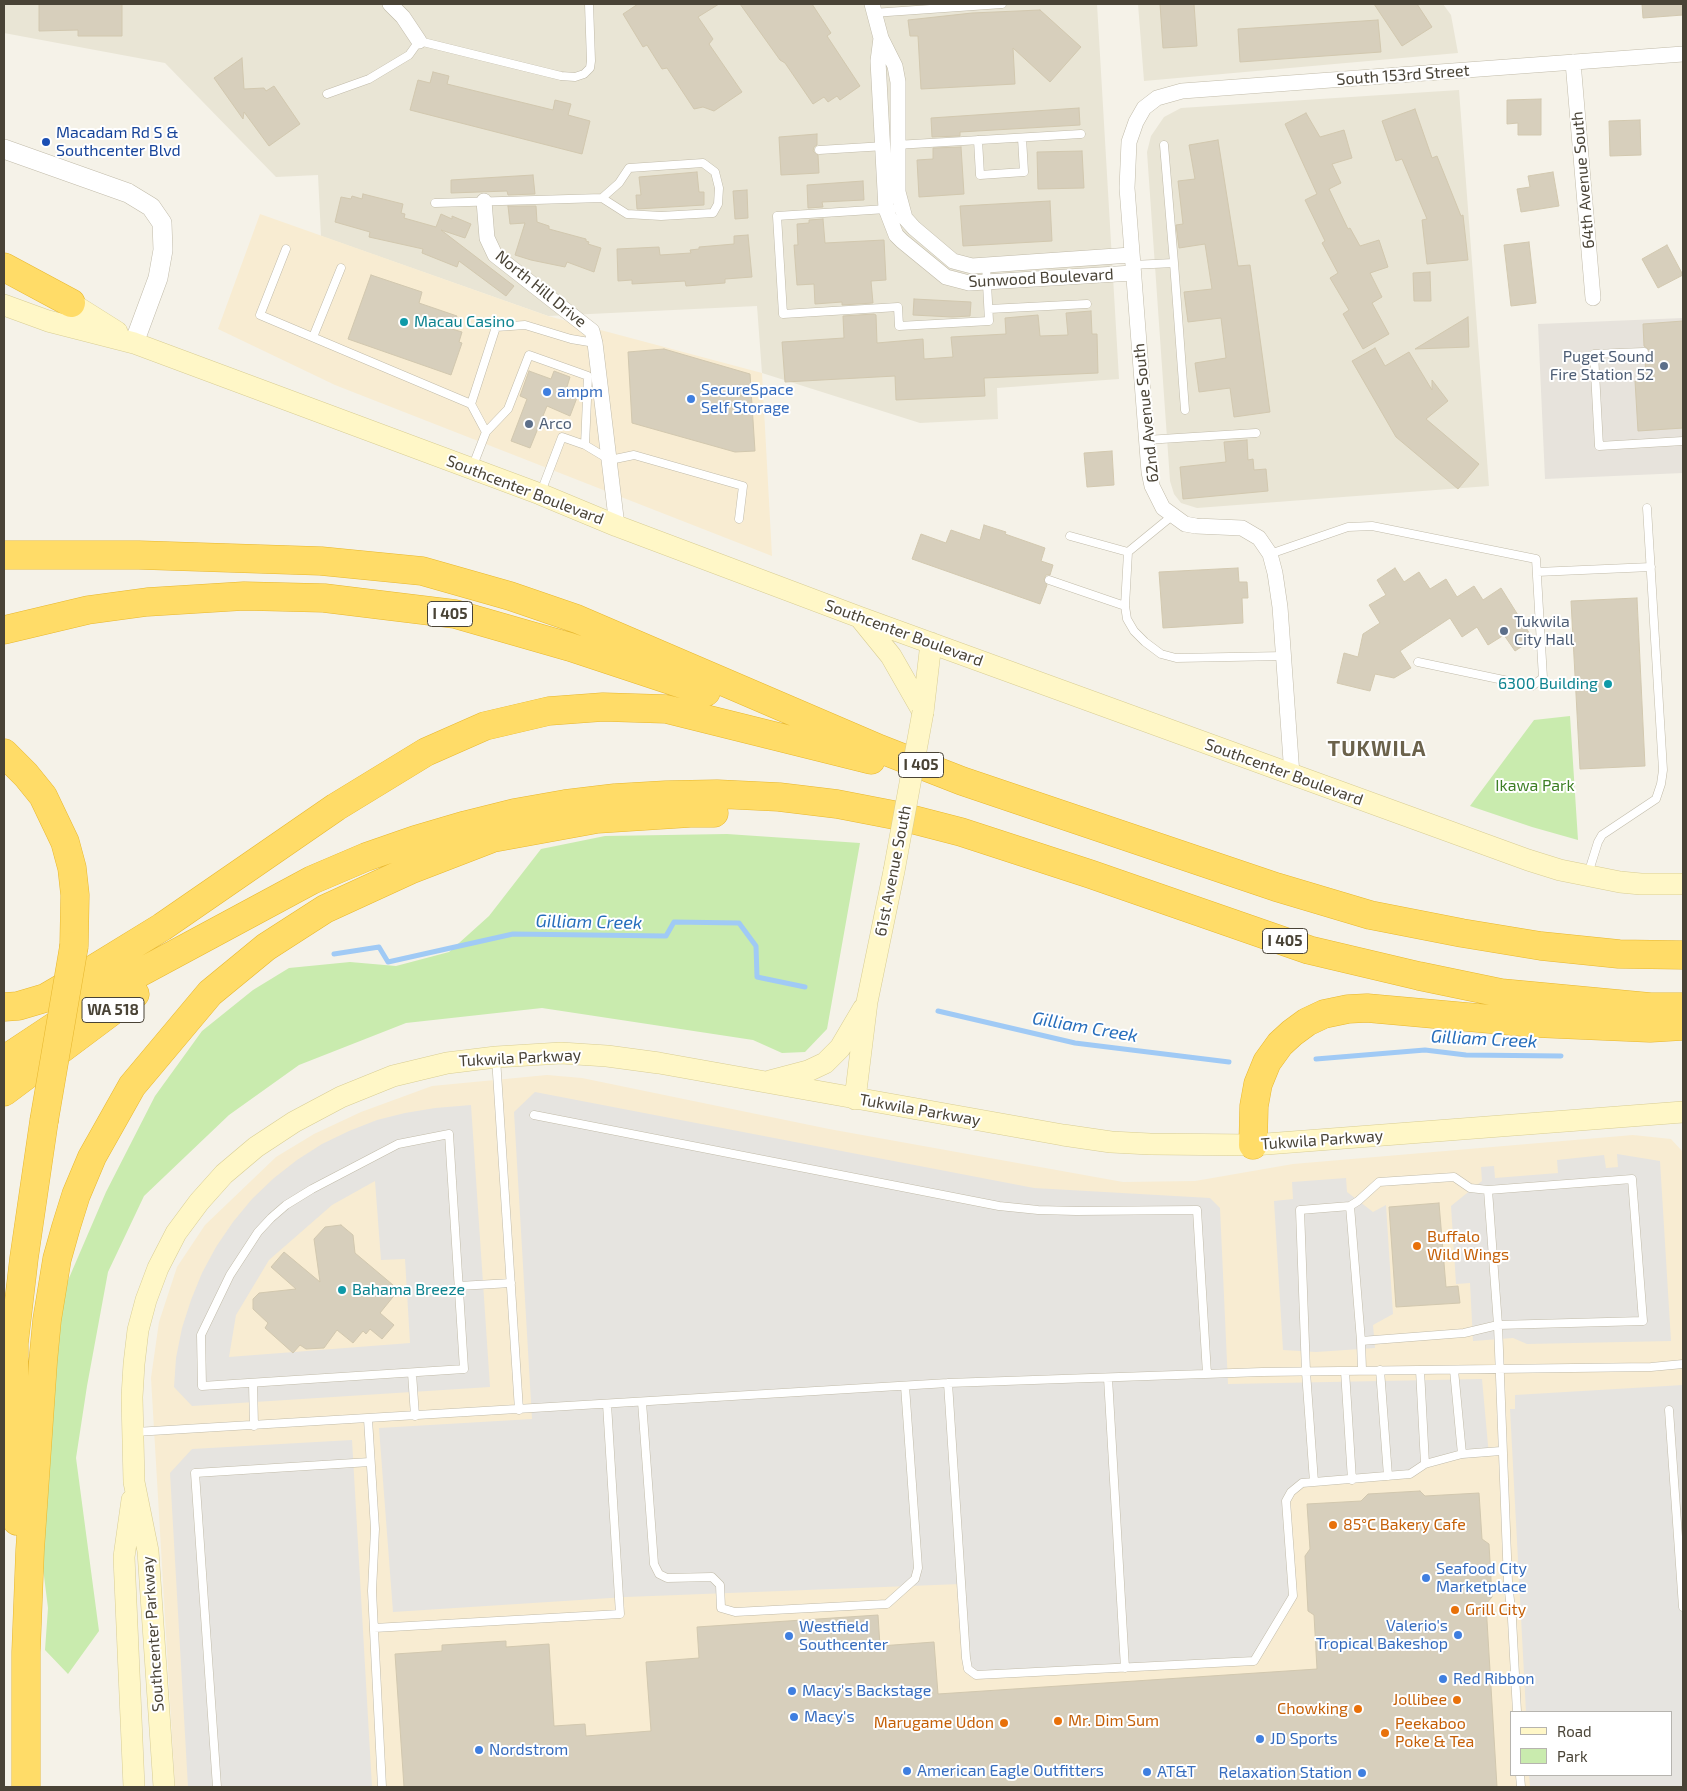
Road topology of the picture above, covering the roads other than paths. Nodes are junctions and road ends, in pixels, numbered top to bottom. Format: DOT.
graph roads {
  1 [pos="390,4"];
  2 [pos="589,4"];
  3 [pos="1002,4"];
  4 [pos="873,8"];
  5 [pos="881,38"];
  6 [pos="419,41"];
  7 [pos="1683,54"];
  8 [pos="1573,62"];
  9 [pos="327,94"];
  10 [pos="1136,122"];
  11 [pos="1081,134"];
  12 [pos="1022,138"];
  13 [pos="978,140"];
  14 [pos="898,145"];
  15 [pos="1164,145"];
  16 [pos="882,146"];
  17 [pos="4,149"];
  18 [pos="819,150"];
  19 [pos="602,198"];
  20 [pos="484,201"];
  21 [pos="435,203"];
  22 [pos="902,208"];
  23 [pos="886,209"];
  24 [pos="286,249"];
  25 [pos="1174,262"];
  26 [pos="1132,264"];
  27 [pos="986,265"];
  28 [pos="4,267"];
  29 [pos="341,268"];
  30 [pos="4,281"];
  31 [pos="987,281"];
  32 [pos="1593,298"];
  33 [pos="71,303"];
  34 [pos="1087,304"];
  35 [pos="4,305"];
  36 [pos="988,309"];
  37 [pos="313,337"];
  38 [pos="134,343"];
  39 [pos="595,343"];
  40 [pos="1644,352"];
  41 [pos="471,404"];
  42 [pos="1185,410"];
  43 [pos="486,432"];
  44 [pos="1256,434"];
  45 [pos="1146,440"];
  46 [pos="1683,441"];
  47 [pos="585,445"];
  48 [pos="610,460"];
  49 [pos="472,469"];
  50 [pos="540,494"];
  51 [pos="1647,508"];
  52 [pos="1172,516"];
  53 [pos="739,519"];
  54 [pos="617,526"];
  55 [pos="1070,536"];
  56 [pos="4,540"];
  57 [pos="1128,552"];
  58 [pos="1270,554"];
  59 [pos="4,555"];
  60 [pos="139,555"];
  61 [pos="1651,567"];
  62 [pos="1537,572"];
  63 [pos="1049,580"];
  64 [pos="1125,606"];
  65 [pos="859,617"];
  66 [pos="4,630"];
  67 [pos="931,643"];
  68 [pos="1284,656"];
  69 [pos="1418,662"];
  70 [pos="922,712"];
  71 [pos="880,750"];
  72 [pos="4,753"];
  73 [pos="1292,775"];
  74 [pos="962,781"];
  75 [pos="899,816"];
  76 [pos="1587,876"];
  77 [pos="1683,884"];
  78 [pos="223,929"];
  79 [pos="1683,955"];
  80 [pos="867,1002"];
  81 [pos="4,1007"];
  82 [pos="1683,1007"];
  83 [pos="1683,1026"];
  84 [pos="496,1057"];
  85 [pos="4,1060"];
  86 [pos="764,1083"];
  87 [pos="4,1092"];
  88 [pos="855,1099"];
  89 [pos="1683,1112"];
  90 [pos="534,1115"];
  91 [pos="1253,1145"];
  92 [pos="1488,1190"];
  93 [pos="199,1202"];
  94 [pos="1350,1206"];
  95 [pos="511,1283"];
  96 [pos="458,1286"];
  97 [pos="1498,1325"];
  98 [pos="1361,1341"];
  99 [pos="1683,1364"];
  100 [pos="1500,1368"];
  101 [pos="1362,1370"];
  102 [pos="1380,1370"];
  103 [pos="1420,1370"];
  104 [pos="1454,1370"];
  105 [pos="1345,1371"];
  106 [pos="1306,1372"];
  107 [pos="412,1373"];
  108 [pos="1207,1374"];
  109 [pos="1108,1378"];
  110 [pos="253,1382"];
  111 [pos="948,1383"];
  112 [pos="905,1386"];
  113 [pos="642,1402"];
  114 [pos="607,1404"];
  115 [pos="519,1410"];
  116 [pos="1669,1410"];
  117 [pos="415,1416"];
  118 [pos="368,1419"];
  119 [pos="254,1426"];
  120 [pos="132,1432"];
  121 [pos="1501,1451"];
  122 [pos="1462,1454"];
  123 [pos="370,1462"];
  124 [pos="1425,1464"];
  125 [pos="1388,1476"];
  126 [pos="1352,1480"];
  127 [pos="134,1482"];
  128 [pos="1314,1482"];
  129 [pos="1683,1607"];
  130 [pos="374,1628"];
  131 [pos="1125,1668"];
  132 [pos="1517,1711"];
  133 [pos="25,1787"];
  134 [pos="134,1787"];
  135 [pos="164,1787"];
  136 [pos="217,1787"];
  137 [pos="382,1787"];
  1 -- 6 [label="street"];
  2 -- 6 [label="lane"];
  3 -- 4 [label="lane"];
  4 -- 5 [label="street, Sunwood Boulevard"];
  5 -- 14 [label="street, Sunwood Boulevard"];
  5 -- 16 [label="street, Sunwood Boulevard"];
  6 -- 9 [label="lane"];
  7 -- 8 [label="street, South 153rd Street"];
  8 -- 10 [label="street, South 153rd Street"];
  8 -- 32 [label="street, 64th Avenue South"];
  10 -- 26 [label="street, 62nd Avenue South"];
  11 -- 12 [label="lane"];
  12 -- 13 [label="lane"];
  12 -- 13 [label="lane"];
  13 -- 14 [label="lane"];
  14 -- 16 [label="lane"];
  14 -- 22 [label="street, Sunwood Boulevard"];
  15 -- 25 [label="lane"];
  16 -- 18 [label="lane"];
  16 -- 23 [label="street, Sunwood Boulevard"];
  17 -- 38 [label="street"];
  19 -- 19 [label="lane"];
  19 -- 20 [label="lane"];
  20 -- 21 [label="lane"];
  20 -- 39 [label="street, North Hill Drive"];
  22 -- 23 [label="lane"];
  22 -- 27 [label="street, Sunwood Boulevard"];
  23 -- 31 [label="street, Sunwood Boulevard"];
  23 -- 36 [label="lane"];
  24 -- 37 [label="lane"];
  25 -- 26 [label="lane"];
  25 -- 42 [label="lane"];
  26 -- 27 [label="street, Sunwood Boulevard"];
  26 -- 31 [label="street, Sunwood Boulevard"];
  26 -- 45 [label="street, 62nd Avenue South"];
  27 -- 31 [label="lane"];
  28 -- 33 [label="highway"];
  29 -- 37 [label="lane"];
  30 -- 33 [label="main road, Southcenter Boulevard"];
  31 -- 36 [label="lane"];
  33 -- 38 [label="main road, Southcenter Boulevard"];
  34 -- 36 [label="lane"];
  35 -- 38 [label="main road, Southcenter Boulevard"];
  37 -- 41 [label="lane"];
  38 -- 49 [label="main road, Southcenter Boulevard"];
  39 -- 41 [label="lane"];
  39 -- 48 [label="street, North Hill Drive"];
  40 -- 46 [label="lane"];
  41 -- 43 [label="lane"];
  43 -- 47 [label="lane"];
  43 -- 49 [label="lane"];
  44 -- 45 [label="lane"];
  45 -- 52 [label="street, 62nd Avenue South"];
  47 -- 48 [label="lane"];
  47 -- 50 [label="lane"];
  48 -- 53 [label="lane"];
  48 -- 54 [label="street, North Hill Drive"];
  49 -- 50 [label="main road, Southcenter Boulevard"];
  50 -- 54 [label="main road, Southcenter Boulevard"];
  51 -- 61 [label="lane"];
  52 -- 57 [label="lane"];
  52 -- 58 [label="street, 62nd Avenue South"];
  54 -- 65 [label="main road, Southcenter Boulevard"];
  55 -- 57 [label="lane"];
  56 -- 60 [label="highway"];
  57 -- 64 [label="lane"];
  58 -- 62 [label="lane"];
  58 -- 68 [label="street, 62nd Avenue South"];
  59 -- 60 [label="highway"];
  60 -- 71 [label="highway"];
  61 -- 62 [label="lane"];
  61 -- 76 [label="lane"];
  62 -- 69 [label="lane"];
  63 -- 64 [label="lane"];
  64 -- 68 [label="lane"];
  65 -- 67 [label="main road, Southcenter Boulevard"];
  65 -- 70 [label="main road"];
  66 -- 71 [label="highway, I 405"];
  67 -- 70 [label="main road, 61st Avenue South"];
  67 -- 73 [label="main road, Southcenter Boulevard"];
  68 -- 73 [label="street, 62nd Avenue South"];
  70 -- 80 [label="main road, 61st Avenue South, bridge"];
  71 -- 74 [label="highway, I 405"];
  72 -- 133 [label="highway, bridge"];
  73 -- 76 [label="main road, Southcenter Boulevard"];
  74 -- 79 [label="highway, I 405"];
  74 -- 81 [label="highway"];
  75 -- 78 [label="highway, I 405"];
  75 -- 82 [label="highway, I 405"];
  75 -- 133 [label="highway"];
  76 -- 77 [label="main road, Southcenter Boulevard"];
  78 -- 85 [label="highway"];
  78 -- 87 [label="highway, WA 518"];
  80 -- 86 [label="main road"];
  80 -- 88 [label="main road, 61st Avenue South"];
  83 -- 91 [label="highway"];
  84 -- 86 [label="main road, Tukwila Parkway"];
  84 -- 93 [label="main road, Tukwila Parkway"];
  84 -- 95 [label="lane"];
  86 -- 88 [label="main road, Tukwila Parkway"];
  88 -- 91 [label="main road, Tukwila Parkway"];
  89 -- 91 [label="main road, Tukwila Parkway"];
  90 -- 108 [label="lane"];
  92 -- 94 [label="lane"];
  92 -- 97 [label="lane"];
  92 -- 97 [label="lane"];
  93 -- 120 [label="main road, Southcenter Parkway"];
  94 -- 98 [label="lane"];
  94 -- 106 [label="lane"];
  95 -- 96 [label="lane"];
  95 -- 115 [label="lane"];
  96 -- 107 [label="lane"];
  96 -- 110 [label="lane"];
  97 -- 98 [label="lane"];
  97 -- 100 [label="lane"];
  98 -- 101 [label="lane"];
  99 -- 100 [label="lane"];
  100 -- 104 [label="lane"];
  100 -- 121 [label="lane"];
  101 -- 102 [label="lane"];
  101 -- 105 [label="lane"];
  102 -- 103 [label="lane"];
  102 -- 125 [label="lane"];
  103 -- 104 [label="lane"];
  103 -- 124 [label="lane"];
  104 -- 122 [label="lane"];
  105 -- 106 [label="lane"];
  105 -- 126 [label="lane"];
  106 -- 108 [label="lane"];
  106 -- 128 [label="lane"];
  107 -- 110 [label="lane"];
  107 -- 117 [label="lane"];
  108 -- 109 [label="lane"];
  109 -- 111 [label="lane"];
  109 -- 131 [label="lane"];
  110 -- 119 [label="lane"];
  111 -- 112 [label="lane"];
  111 -- 131 [label="lane"];
  112 -- 113 [label="lane"];
  112 -- 113 [label="lane"];
  113 -- 114 [label="lane"];
  114 -- 115 [label="lane"];
  114 -- 130 [label="lane"];
  115 -- 117 [label="lane"];
  116 -- 129 [label="lane"];
  117 -- 118 [label="lane"];
  118 -- 119 [label="lane"];
  118 -- 123 [label="lane"];
  119 -- 120 [label="lane"];
  120 -- 127 [label="main road, Southcenter Parkway"];
  121 -- 122 [label="lane"];
  121 -- 132 [label="lane"];
  122 -- 124 [label="lane"];
  123 -- 130 [label="lane"];
  123 -- 136 [label="lane"];
  124 -- 125 [label="lane"];
  125 -- 126 [label="lane"];
  126 -- 128 [label="lane"];
  127 -- 134 [label="main road, Southcenter Parkway"];
  127 -- 135 [label="main road, Southcenter Parkway"];
  128 -- 131 [label="lane"];
  130 -- 137 [label="lane"];
}
